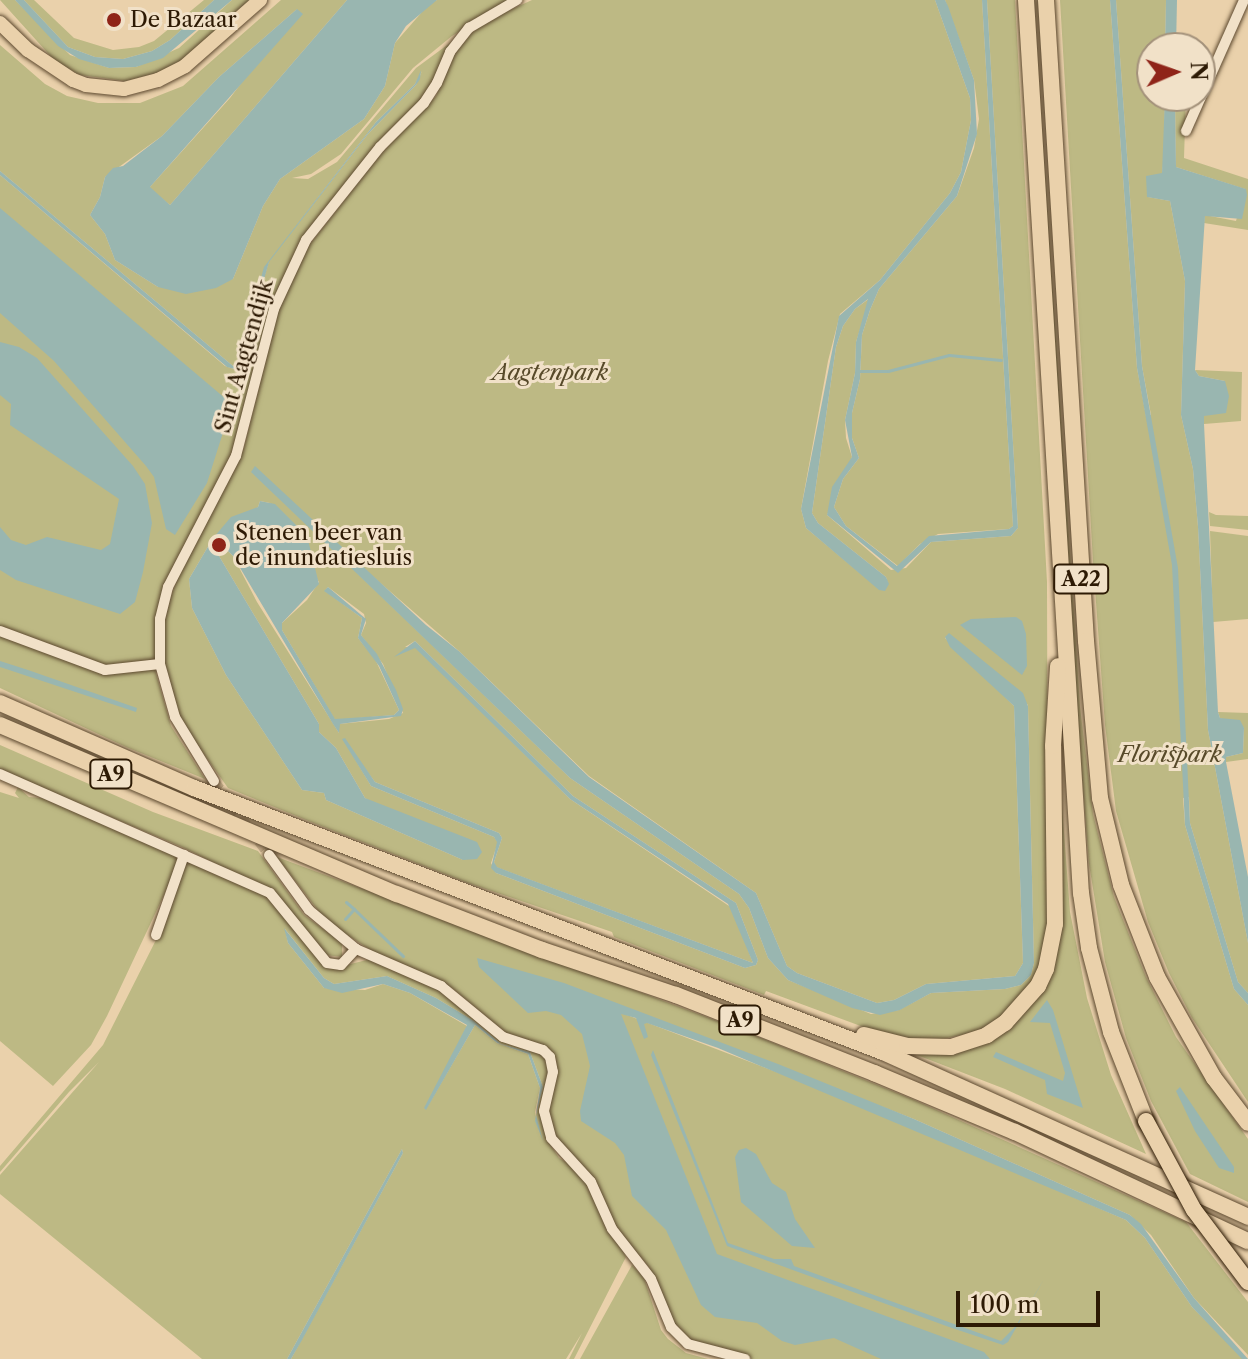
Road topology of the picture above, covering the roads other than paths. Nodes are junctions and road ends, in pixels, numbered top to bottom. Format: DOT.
graph roads {
  1 [pos="260,0"];
  2 [pos="517,0"];
  3 [pos="1026,0"];
  4 [pos="1046,0"];
  5 [pos="1244,0"];
  6 [pos="0,10"];
  7 [pos="0,23"];
  8 [pos="59,71"];
  9 [pos="1186,131"];
  10 [pos="1063,613"];
  11 [pos="0,631"];
  12 [pos="160,664"];
  13 [pos="0,703"];
  14 [pos="0,725"];
  15 [pos="0,774"];
  16 [pos="214,781"];
  17 [pos="184,855"];
  18 [pos="269,855"];
  19 [pos="156,935"];
  20 [pos="356,949"];
  21 [pos="782,1012"];
  22 [pos="1248,1123"];
  23 [pos="1248,1217"];
  24 [pos="1248,1241"];
  25 [pos="1248,1282"];
  26 [pos="745,1359"];
  1 -- 8 [label="main road"];
  2 -- 12 [label="street, Sint Aagtendijk"];
  3 -- 10 [label="highway, A22"];
  4 -- 22 [label="highway, A22"];
  5 -- 9 [label="street"];
  6 -- 8 [label="main road"];
  7 -- 8 [label="main road"];
  10 -- 21 [label="highway, A22"];
  10 -- 25 [label="highway, A22, bridge"];
  11 -- 12 [label="street"];
  12 -- 16 [label="street, Sint Aagtendijk"];
  13 -- 21 [label="highway, A9"];
  14 -- 24 [label="highway, A9"];
  15 -- 17 [label="street"];
  17 -- 19 [label="street"];
  17 -- 20 [label="street"];
  18 -- 20 [label="street"];
  20 -- 26 [label="street"];
  21 -- 23 [label="highway, A9"];
}
